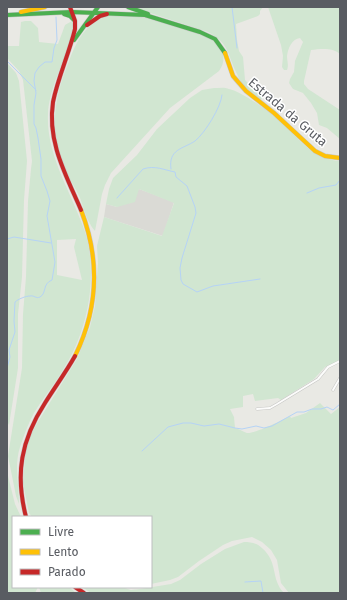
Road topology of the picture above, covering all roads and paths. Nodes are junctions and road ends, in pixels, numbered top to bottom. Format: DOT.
graph roads {
  1 [pos="45,7"];
  2 [pos="70,7"];
  3 [pos="98,7"];
  4 [pos="128,7"];
  5 [pos="72,12"];
  6 [pos="60,13"];
  7 [pos="94,13"];
  8 [pos="115,13"];
  9 [pos="7,15"];
  10 [pos="159,19"];
  11 [pos="75,21"];
  12 [pos="82,28"];
  13 [pos="71,45"];
  14 [pos="340,158"];
  15 [pos="340,361"];
  16 [pos="340,378"];
  17 [pos="333,390"];
  18 [pos="257,409"];
  19 [pos="26,516"];
  1 -- 9 [label="main road"];
  2 -- 5 [label="main road"];
  3 -- 7 [label="main road"];
  4 -- 10 [label="main road"];
  5 -- 6 [label="main road"];
  5 -- 7 [label="main road"];
  5 -- 11 [label="main road"];
  6 -- 9 [label="main road"];
  6 -- 11 [label="main road"];
  7 -- 8 [label="main road"];
  7 -- 12 [label="main road"];
  8 -- 10 [label="main road"];
  8 -- 12 [label="main road"];
  10 -- 14 [label="main road, Estrada da Gruta"];
  11 -- 13 [label="main road"];
  12 -- 13 [label="main road"];
  13 -- 19 [label="main road"];
  15 -- 18 [label="street"];
  16 -- 17 [label="street"];
}
